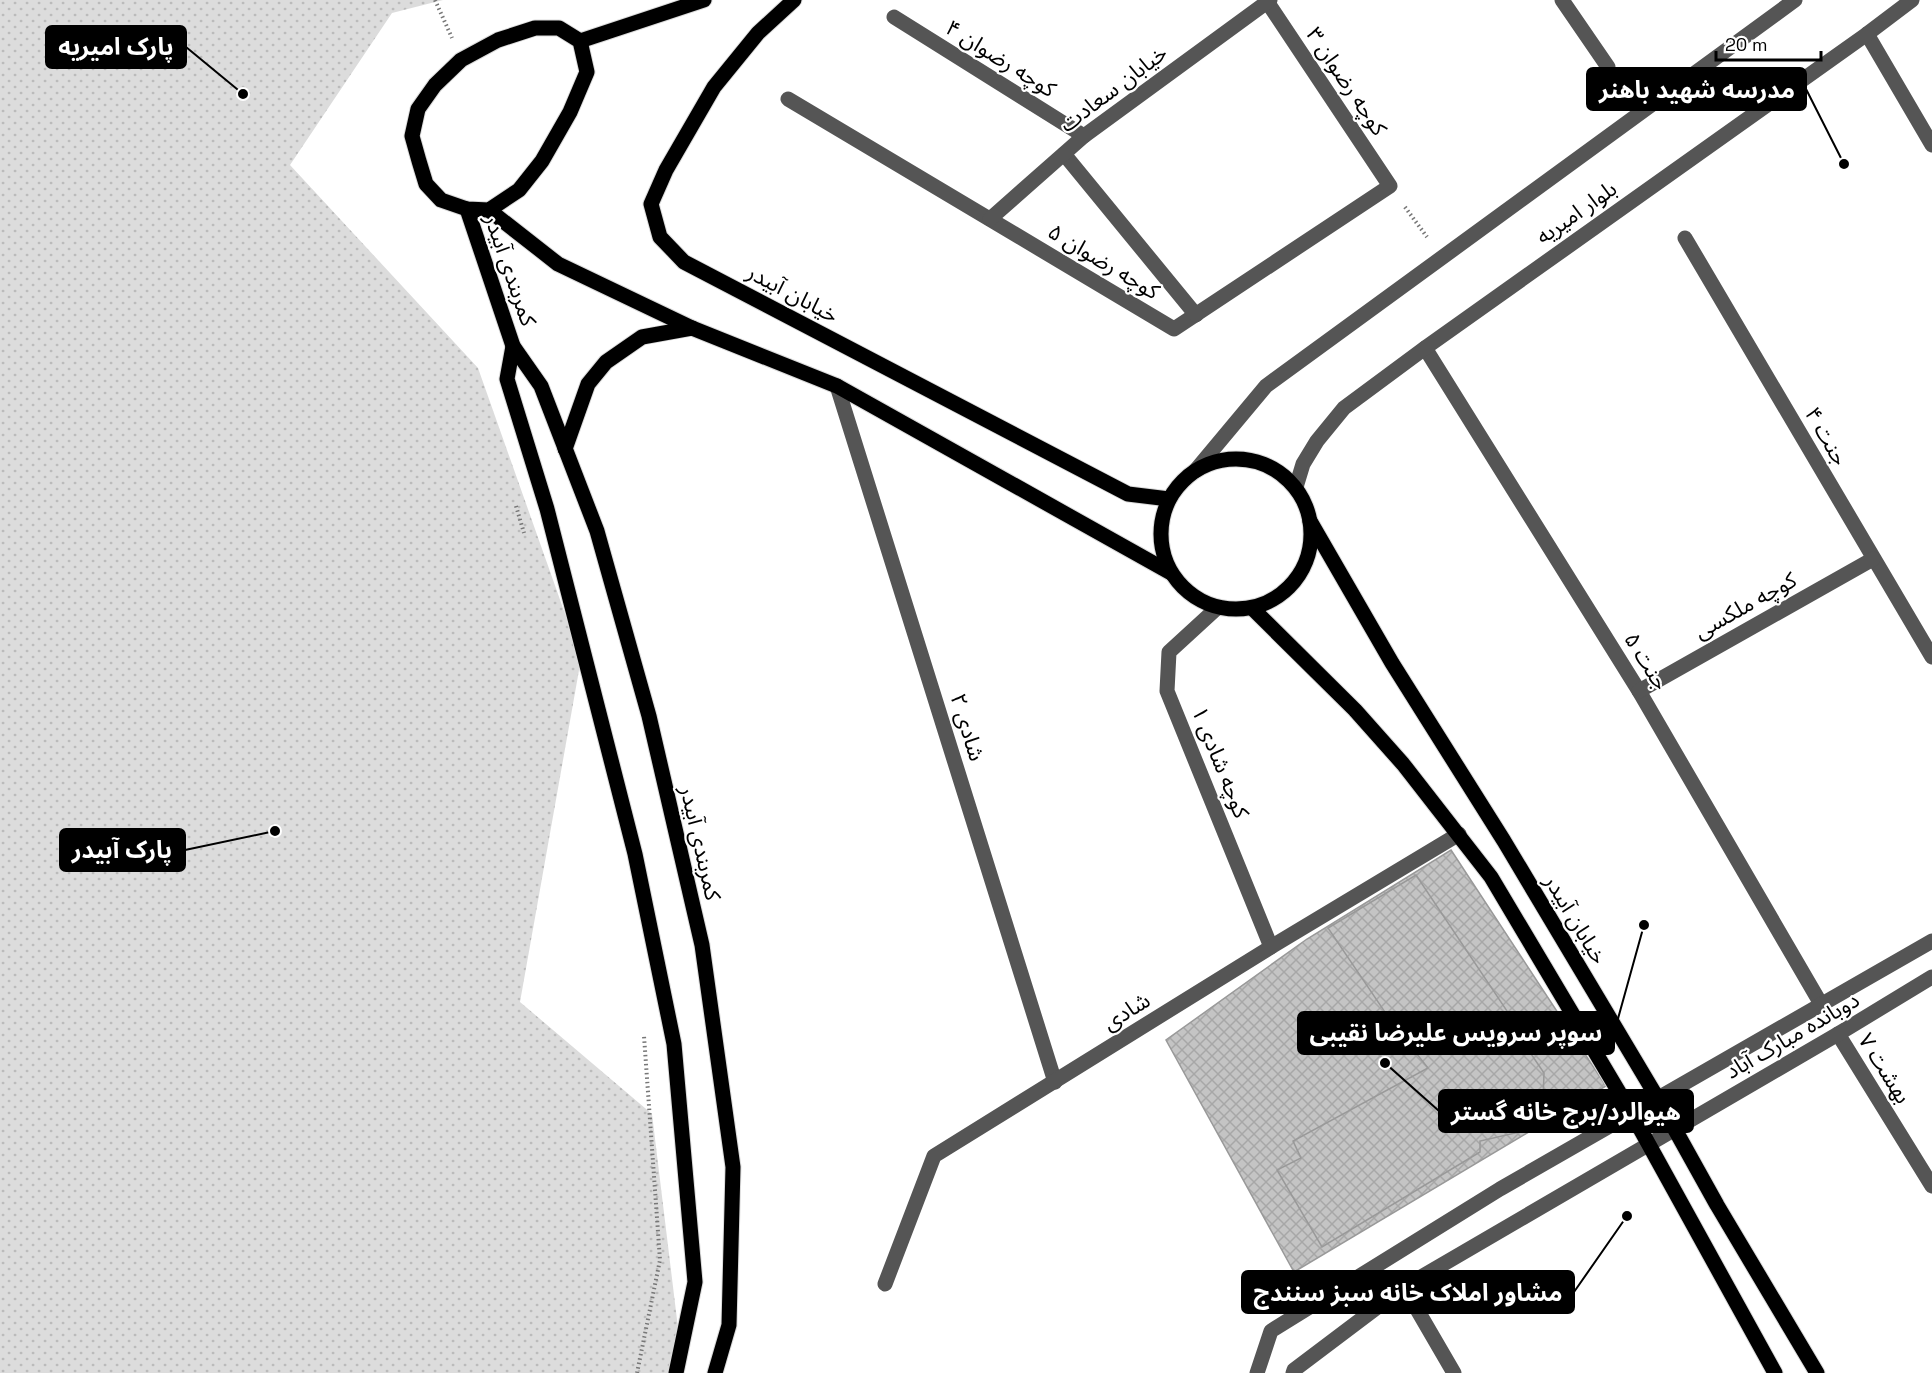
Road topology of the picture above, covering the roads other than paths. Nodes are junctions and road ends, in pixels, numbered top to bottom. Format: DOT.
graph roads {
  1 [pos="704,0"];
  2 [pos="794,0"];
  3 [pos="1562,0"];
  4 [pos="1795,0"];
  5 [pos="1912,0"];
  6 [pos="1268,1"];
  7 [pos="894,17"];
  8 [pos="1867,34"];
  9 [pos="580,41"];
  10 [pos="1608,68"];
  11 [pos="788,99"];
  12 [pos="1084,136"];
  13 [pos="1932,145"];
  14 [pos="1064,154"];
  15 [pos="1390,186"];
  16 [pos="467,209"];
  17 [pos="489,210"];
  18 [pos="990,219"];
  19 [pos="1685,238"];
  20 [pos="1196,315"];
  21 [pos="692,328"];
  22 [pos="513,346"];
  23 [pos="1425,348"];
  24 [pos="837,386"];
  25 [pos="565,449"];
  26 [pos="1195,471"];
  27 [pos="1296,487"];
  28 [pos="1169,499"];
  29 [pos="1311,521"];
  30 [pos="1873,559"];
  31 [pos="1171,573"];
  32 [pos="1217,608"];
  33 [pos="1252,609"];
  34 [pos="1932,657"];
  35 [pos="1639,691"];
  36 [pos="1459,834"];
  37 [pos="1932,941"];
  38 [pos="1271,947"];
  39 [pos="1932,977"];
  40 [pos="1821,1005"];
  41 [pos="1838,1034"];
  42 [pos="1055,1082"];
  43 [pos="1658,1099"];
  44 [pos="1632,1114"];
  45 [pos="1674,1130"];
  46 [pos="1649,1144"];
  47 [pos="1932,1186"];
  48 [pos="885,1284"];
  49 [pos="1404,1287"];
  50 [pos="676,1373"];
  51 [pos="715,1373"];
  52 [pos="1257,1373"];
  53 [pos="1293,1373"];
  54 [pos="1454,1373"];
  55 [pos="1776,1373"];
  56 [pos="1817,1373"];
  1 -- 9 [label="main road"];
  2 -- 28 [label="main road, خیابان آبیدر"];
  3 -- 10 [label="street"];
  4 -- 26 [label="street, بلوار امیریه"];
  5 -- 8 [label="street, بلوار امیریه"];
  6 -- 12 [label="street, خیابان سعادت"];
  6 -- 15 [label="street, کوچه رضوان ۳"];
  7 -- 12 [label="street, کوچه رضوان ۴"];
  8 -- 13 [label="street"];
  8 -- 23 [label="street, بلوار امیریه"];
  9 -- 16 [label="main road"];
  9 -- 17 [label="main road"];
  11 -- 18 [label="street, کوچه رضوان ۵"];
  12 -- 14 [label="street, خیابان سعادت"];
  14 -- 18 [label="street, خیابان سعادت"];
  14 -- 20 [label="street"];
  15 -- 20 [label="street, کوچه رضوان ۵"];
  16 -- 17 [label="main road"];
  16 -- 22 [label="main road, کمربندی آبیدر"];
  17 -- 21 [label="main road"];
  18 -- 20 [label="street, کوچه رضوان ۵"];
  19 -- 30 [label="street, جنت ۴"];
  21 -- 24 [label="main road"];
  21 -- 25 [label="main road"];
  22 -- 25 [label="main road, کمربندی آبیدر"];
  22 -- 50 [label="main road, کمربندی آبیدر"];
  23 -- 27 [label="street, بلوار امیریه"];
  23 -- 35 [label="street, جنت ۵"];
  24 -- 31 [label="main road"];
  24 -- 42 [label="street, شادی ۲"];
  25 -- 51 [label="main road, کمربندی آبیدر"];
  26 -- 27 [label="main road"];
  26 -- 28 [label="main road"];
  27 -- 29 [label="main road"];
  28 -- 31 [label="main road"];
  29 -- 33 [label="main road"];
  29 -- 43 [label="main road, خیابان آبیدر"];
  30 -- 34 [label="street, جنت ۴"];
  30 -- 35 [label="street, کوچه ملکسی"];
  31 -- 32 [label="main road"];
  32 -- 33 [label="main road"];
  32 -- 38 [label="street, کوچه شادی ۱"];
  33 -- 36 [label="main road"];
  35 -- 40 [label="street, جنت ۵"];
  36 -- 38 [label="street, شادی"];
  36 -- 44 [label="main road"];
  37 -- 40 [label="street"];
  38 -- 42 [label="street, شادی"];
  39 -- 41 [label="street, دوبانده مبارک آباد"];
  40 -- 43 [label="street"];
  41 -- 45 [label="street, دوبانده مبارک آباد"];
  41 -- 47 [label="street, بهشت ۷"];
  42 -- 48 [label="street, شادی"];
  43 -- 44 [label="street"];
  43 -- 45 [label="main road, خیابان آبیدر"];
  44 -- 46 [label="main road"];
  44 -- 52 [label="street"];
  45 -- 46 [label="street, دوبانده مبارک آباد"];
  45 -- 56 [label="main road, خیابان آبیدر"];
  46 -- 49 [label="street, دوبانده مبارک آباد"];
  46 -- 55 [label="main road"];
  49 -- 53 [label="street, دوبانده مبارک آباد"];
  49 -- 54 [label="street"];
}
